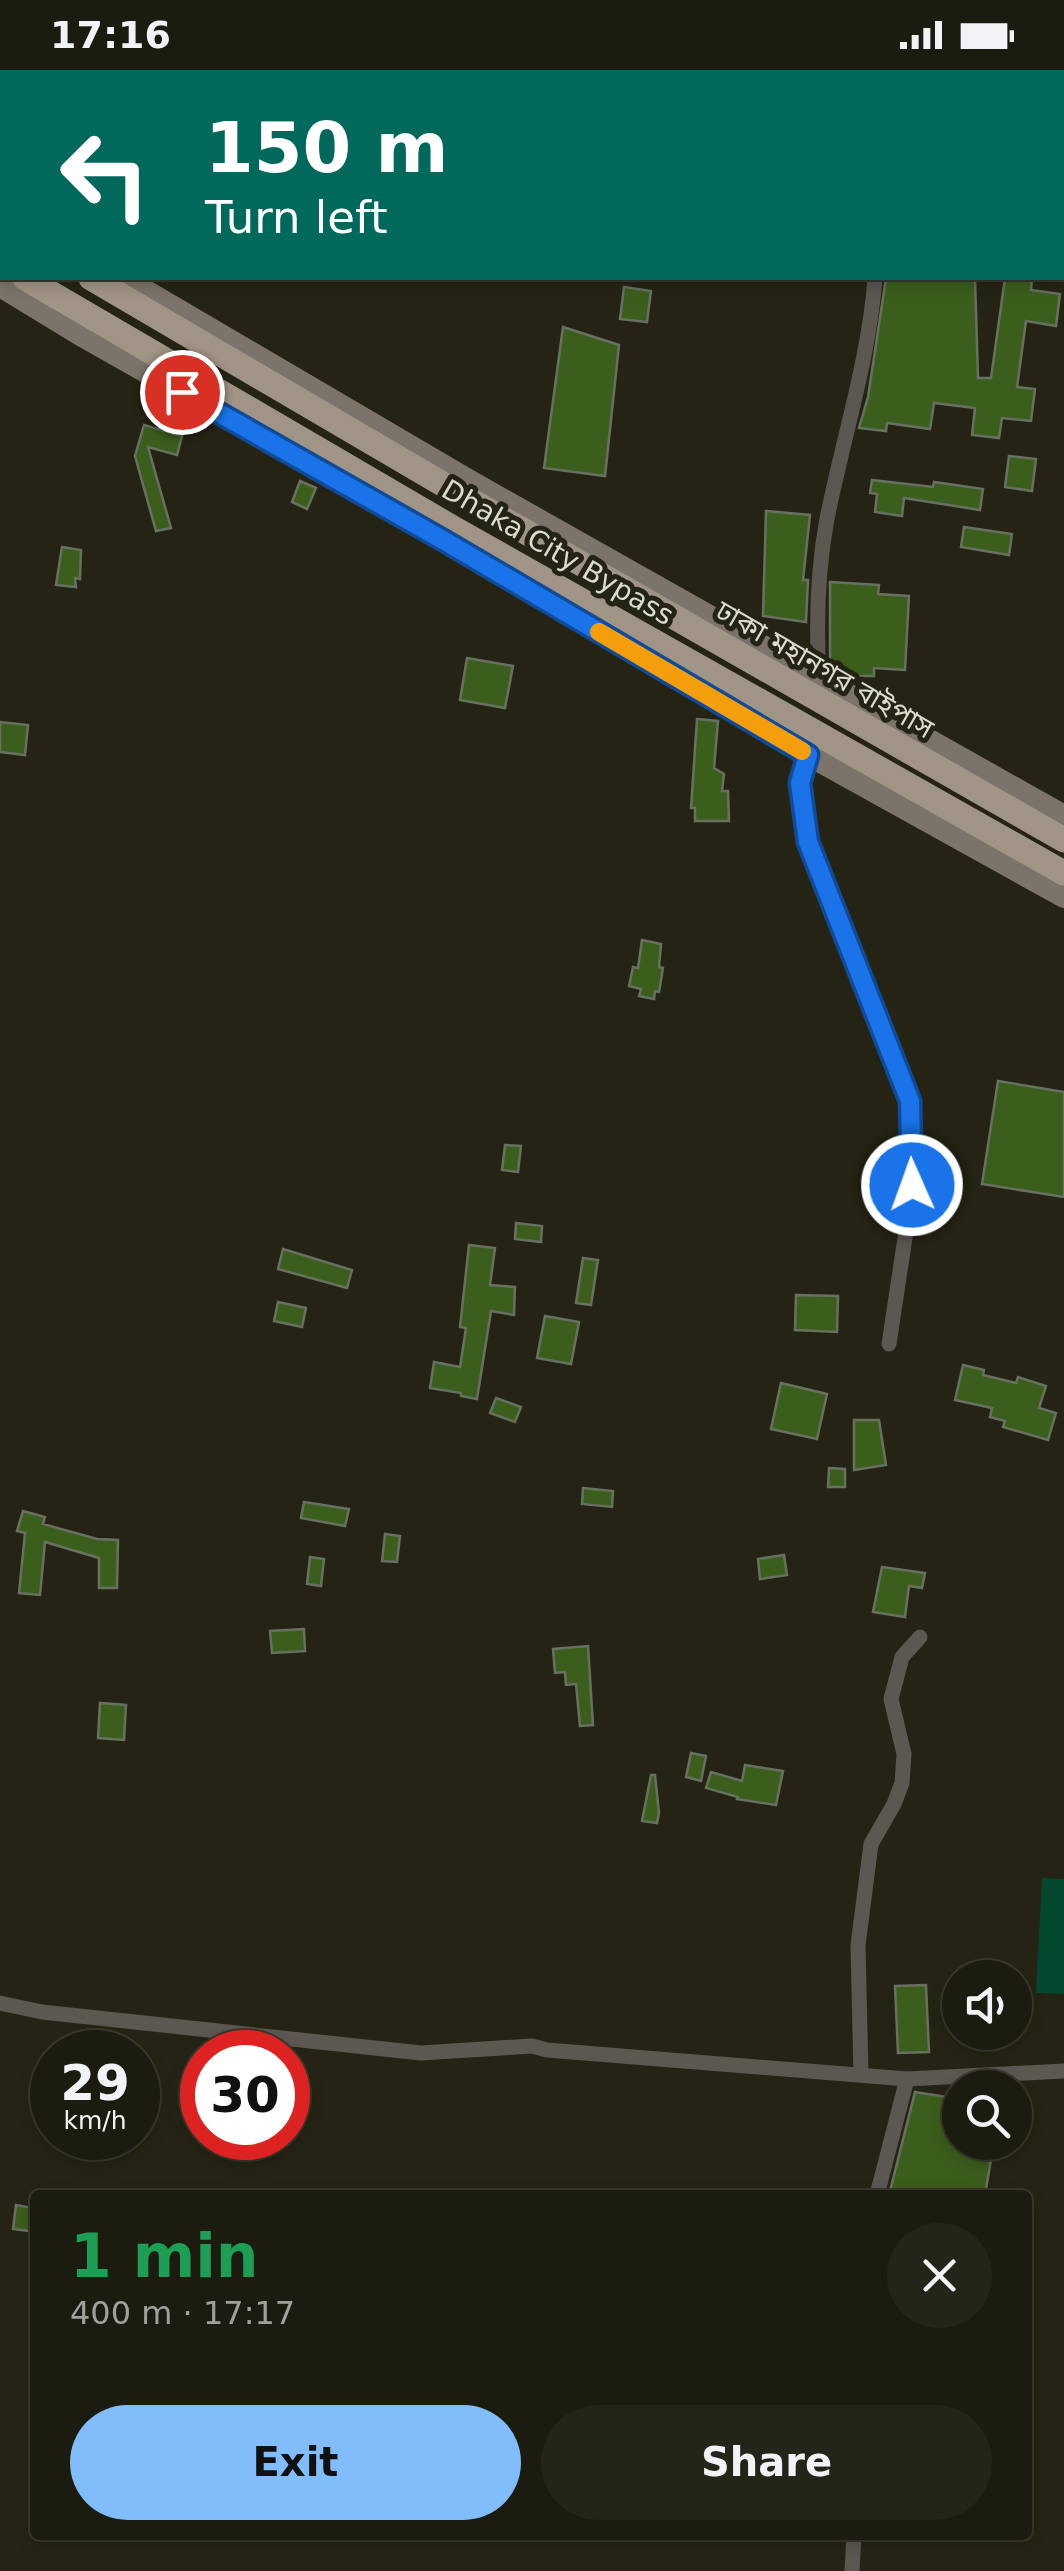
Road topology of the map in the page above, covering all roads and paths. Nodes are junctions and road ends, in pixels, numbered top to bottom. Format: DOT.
graph roads {
  1 [pos="28,280"];
  2 [pos="94,280"];
  3 [pos="127,280"];
  4 [pos="875,280"];
  5 [pos="0,286"];
  6 [pos="819,680"];
  7 [pos="808,755"];
  8 [pos="1064,816"];
  9 [pos="1064,840"];
  10 [pos="1064,873"];
  11 [pos="1064,897"];
  12 [pos="889,1344"];
  13 [pos="920,1636"];
  14 [pos="0,2003"];
  15 [pos="1064,2071"];
  16 [pos="861,2074"];
  17 [pos="907,2079"];
  18 [pos="879,2190"];
  19 [pos="854,2540"];
  20 [pos="852,2571"];
  1 -- 10 [label="highway, Dhaka City Bypass"];
  2 -- 9 [label="highway, ঢাকা মহানগর বাইপাস"];
  3 -- 6 [label="main road"];
  4 -- 6 [label="street"];
  5 -- 7 [label="main road"];
  6 -- 8 [label="main road"];
  7 -- 11 [label="main road"];
  7 -- 12 [label="street"];
  13 -- 16 [label="street"];
  14 -- 16 [label="street"];
  15 -- 17 [label="street"];
  16 -- 17 [label="street"];
  17 -- 18 [label="street"];
  19 -- 20 [label="street"];
}
